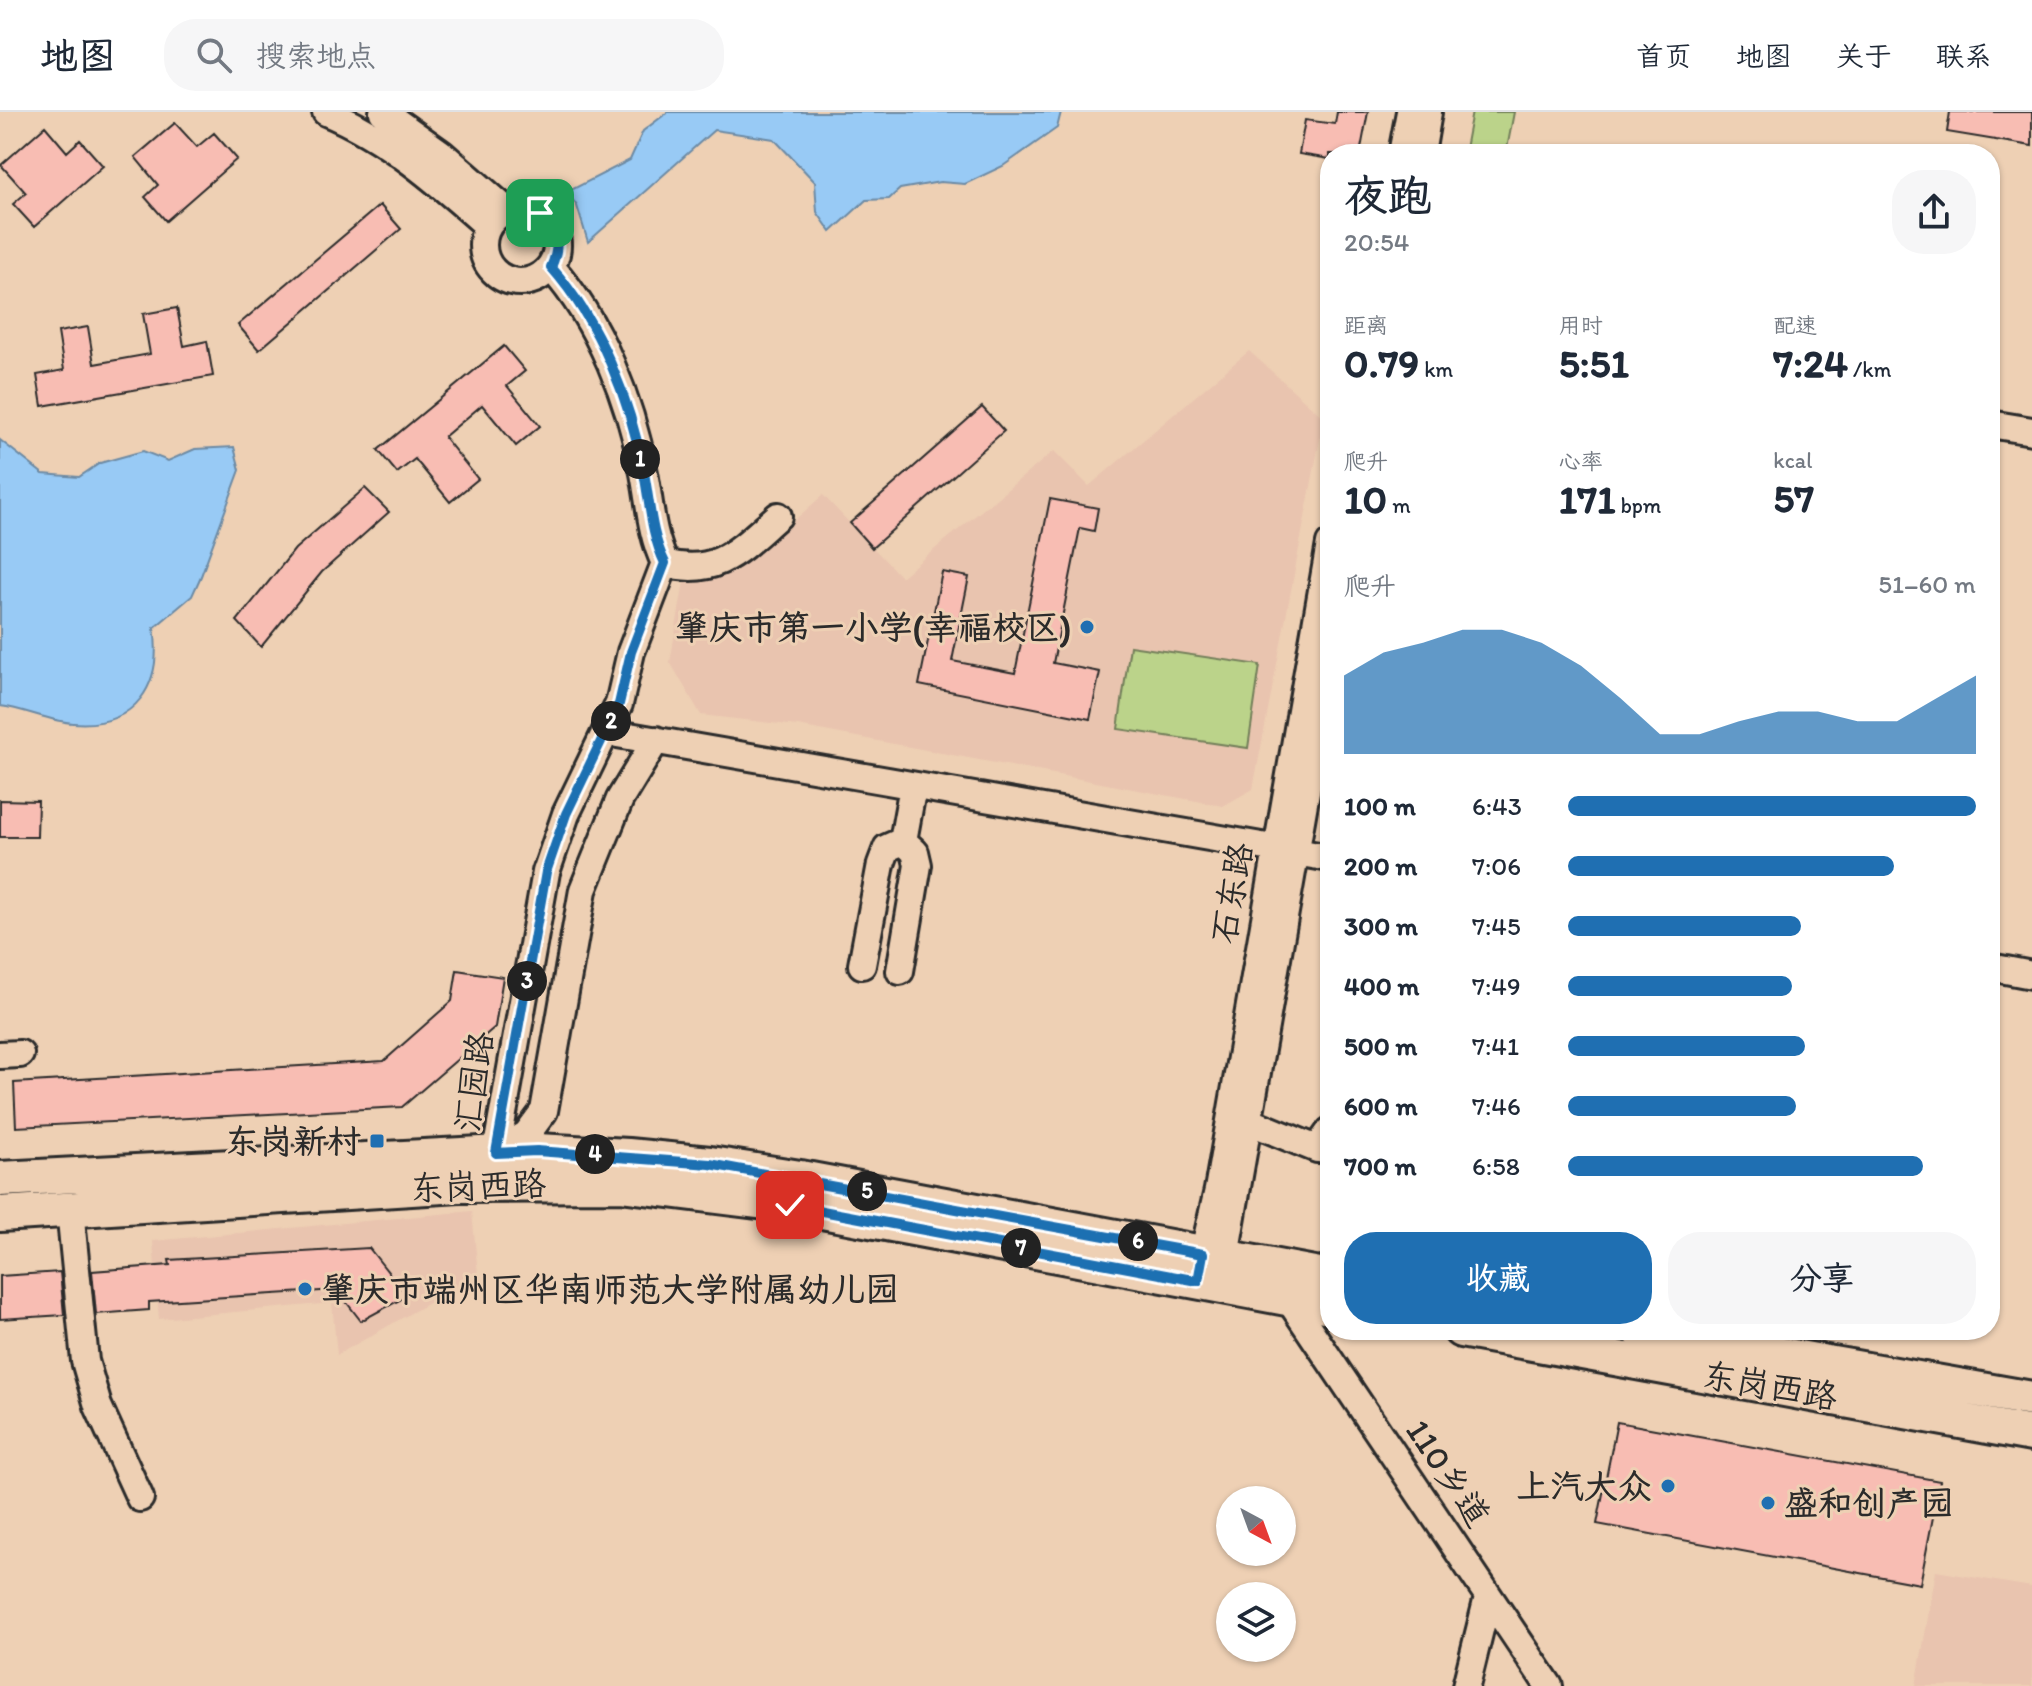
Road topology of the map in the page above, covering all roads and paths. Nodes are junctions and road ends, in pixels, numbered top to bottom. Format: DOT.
graph roads {
  1 [pos="326,112"];
  2 [pos="383,112"];
  3 [pos="1410,112"];
  4 [pos="1428,112"];
  5 [pos="1404,144"];
  6 [pos="1423,144"];
  7 [pos="497,218"];
  8 [pos="551,267"];
  9 [pos="2000,426"];
  10 [pos="2032,431"];
  11 [pos="778,516"];
  12 [pos="665,563"];
  13 [pos="1320,614"];
  14 [pos="1320,699"];
  15 [pos="606,732"];
  16 [pos="656,740"];
  17 [pos="913,786"];
  18 [pos="903,841"];
  19 [pos="1286,852"];
  20 [pos="1320,857"];
  21 [pos="862,965"];
  22 [pos="2000,969"];
  23 [pos="900,971"];
  24 [pos="2032,975"];
  25 [pos="1251,1122"];
  26 [pos="1320,1145"];
  27 [pos="496,1153"];
  28 [pos="0,1179"];
  29 [pos="70,1209"];
  30 [pos="0,1214"];
  31 [pos="1212,1270"];
  32 [pos="1320,1276"];
  33 [pos="1288,1298"];
  34 [pos="1320,1304"];
  35 [pos="1516,1340"];
  36 [pos="1696,1340"];
  37 [pos="2032,1399"];
  38 [pos="2032,1434"];
  39 [pos="140,1498"];
  40 [pos="1488,1597"];
  41 [pos="1466,1686"];
  42 [pos="1549,1686"];
  1 -- 7 [label="street"];
  2 -- 7 [label="street"];
  3 -- 5 [label="street"];
  4 -- 6 [label="street"];
  7 -- 8 [label="street"];
  7 -- 8 [label="street"];
  8 -- 12 [label="street"];
  9 -- 10 [label="street"];
  11 -- 12 [label="street"];
  12 -- 15 [label="street, 汇园路"];
  13 -- 19 [label="street, 石东路"];
  14 -- 19 [label="street, 石东路"];
  15 -- 16 [label="street"];
  15 -- 27 [label="street, 汇园路"];
  16 -- 17 [label="street"];
  16 -- 27 [label="street, 汇园路"];
  17 -- 18 [label="street"];
  17 -- 19 [label="street"];
  18 -- 21 [label="street"];
  18 -- 23 [label="street"];
  19 -- 20 [label="street"];
  19 -- 25 [label="street, 石东路"];
  19 -- 31 [label="street, 石东路"];
  22 -- 24 [label="street"];
  25 -- 26 [label="street"];
  25 -- 31 [label="street, 石东路"];
  27 -- 28 [label="main road, 东岗西路"];
  27 -- 31 [label="main road, 东岗西路"];
  29 -- 30 [label="main road, 东岗西路"];
  29 -- 31 [label="main road, 东岗西路"];
  29 -- 39 [label="street"];
  31 -- 32 [label="main road, 东岗西路"];
  31 -- 33 [label="main road, 东岗西路"];
  33 -- 34 [label="main road, 东岗西路"];
  33 -- 40 [label="street, 110乡道"];
  35 -- 38 [label="main road, 东岗西路"];
  36 -- 37 [label="main road, 东岗西路"];
  40 -- 41 [label="street"];
  40 -- 42 [label="street, 110乡道"];
}
